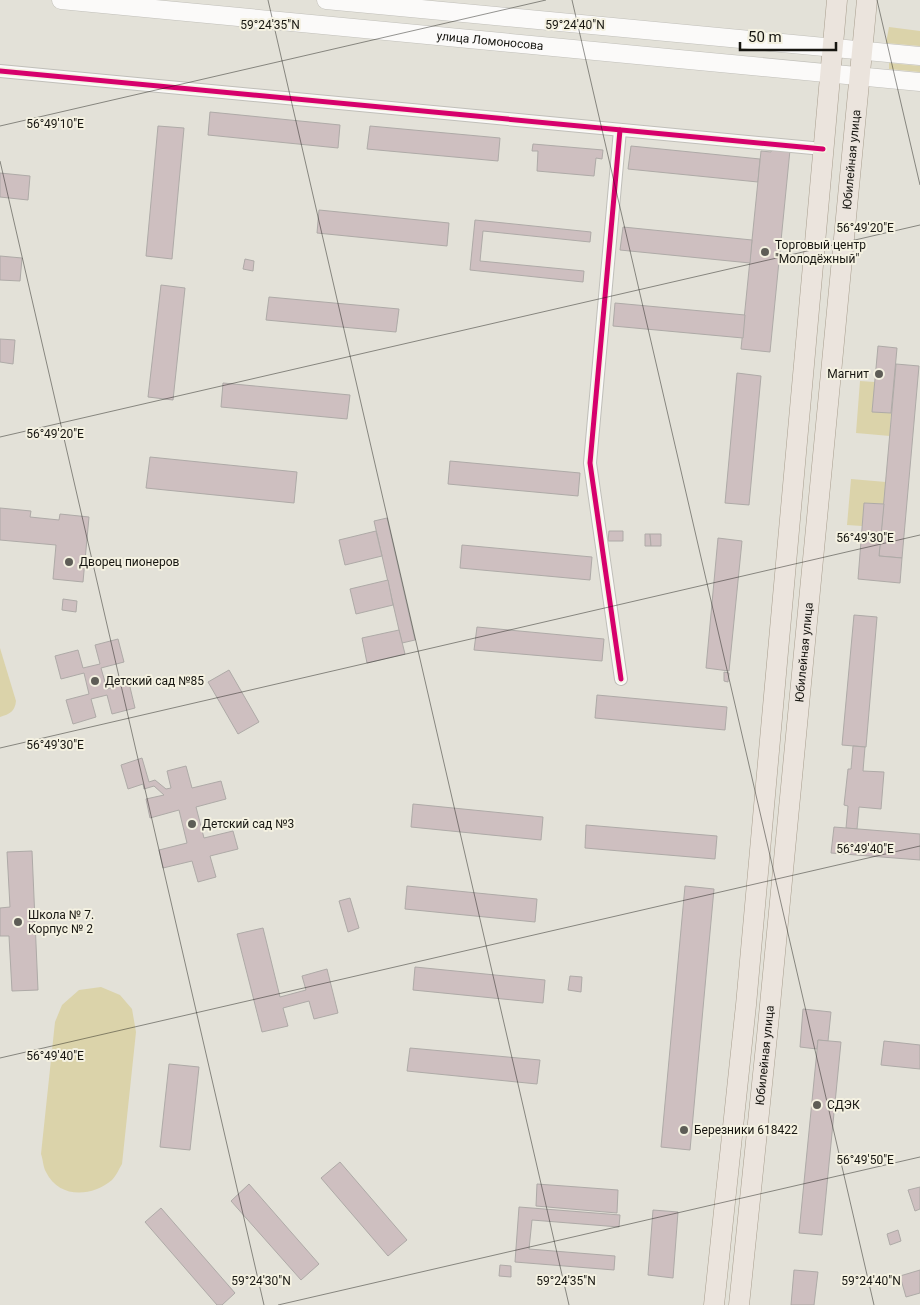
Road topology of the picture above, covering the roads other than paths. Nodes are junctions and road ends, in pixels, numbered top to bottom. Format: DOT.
graph roads {
  1 [pos="61,0"];
  2 [pos="326,0"];
  3 [pos="837,0"];
  4 [pos="867,0"];
  5 [pos="832,48"];
  6 [pos="863,51"];
  7 [pos="920,56"];
  8 [pos="0,71"];
  9 [pos="830,73"];
  10 [pos="860,76"];
  11 [pos="920,82"];
  12 [pos="620,130"];
  13 [pos="823,149"];
  14 [pos="621,679"];
  15 [pos="714,1305"];
  16 [pos="739,1305"];
  1 -- 9 [label="main road, улица Ломоносова"];
  2 -- 5 [label="main road, улица Ломоносова"];
  3 -- 5 [label="main road, Юбилейная улица"];
  4 -- 6 [label="main road, Юбилейная улица"];
  5 -- 6 [label="main road, улица Ломоносова"];
  5 -- 9 [label="main road, Юбилейная улица"];
  6 -- 7 [label="main road, улица Ломоносова"];
  6 -- 10 [label="main road, Юбилейная улица"];
  8 -- 12 [label="street"];
  9 -- 10 [label="main road, улица Ломоносова"];
  9 -- 13 [label="main road, Юбилейная улица"];
  10 -- 11 [label="main road, улица Ломоносова"];
  10 -- 16 [label="main road, Юбилейная улица"];
  12 -- 13 [label="street"];
  12 -- 14 [label="street"];
  13 -- 15 [label="main road, Юбилейная улица"];
}
